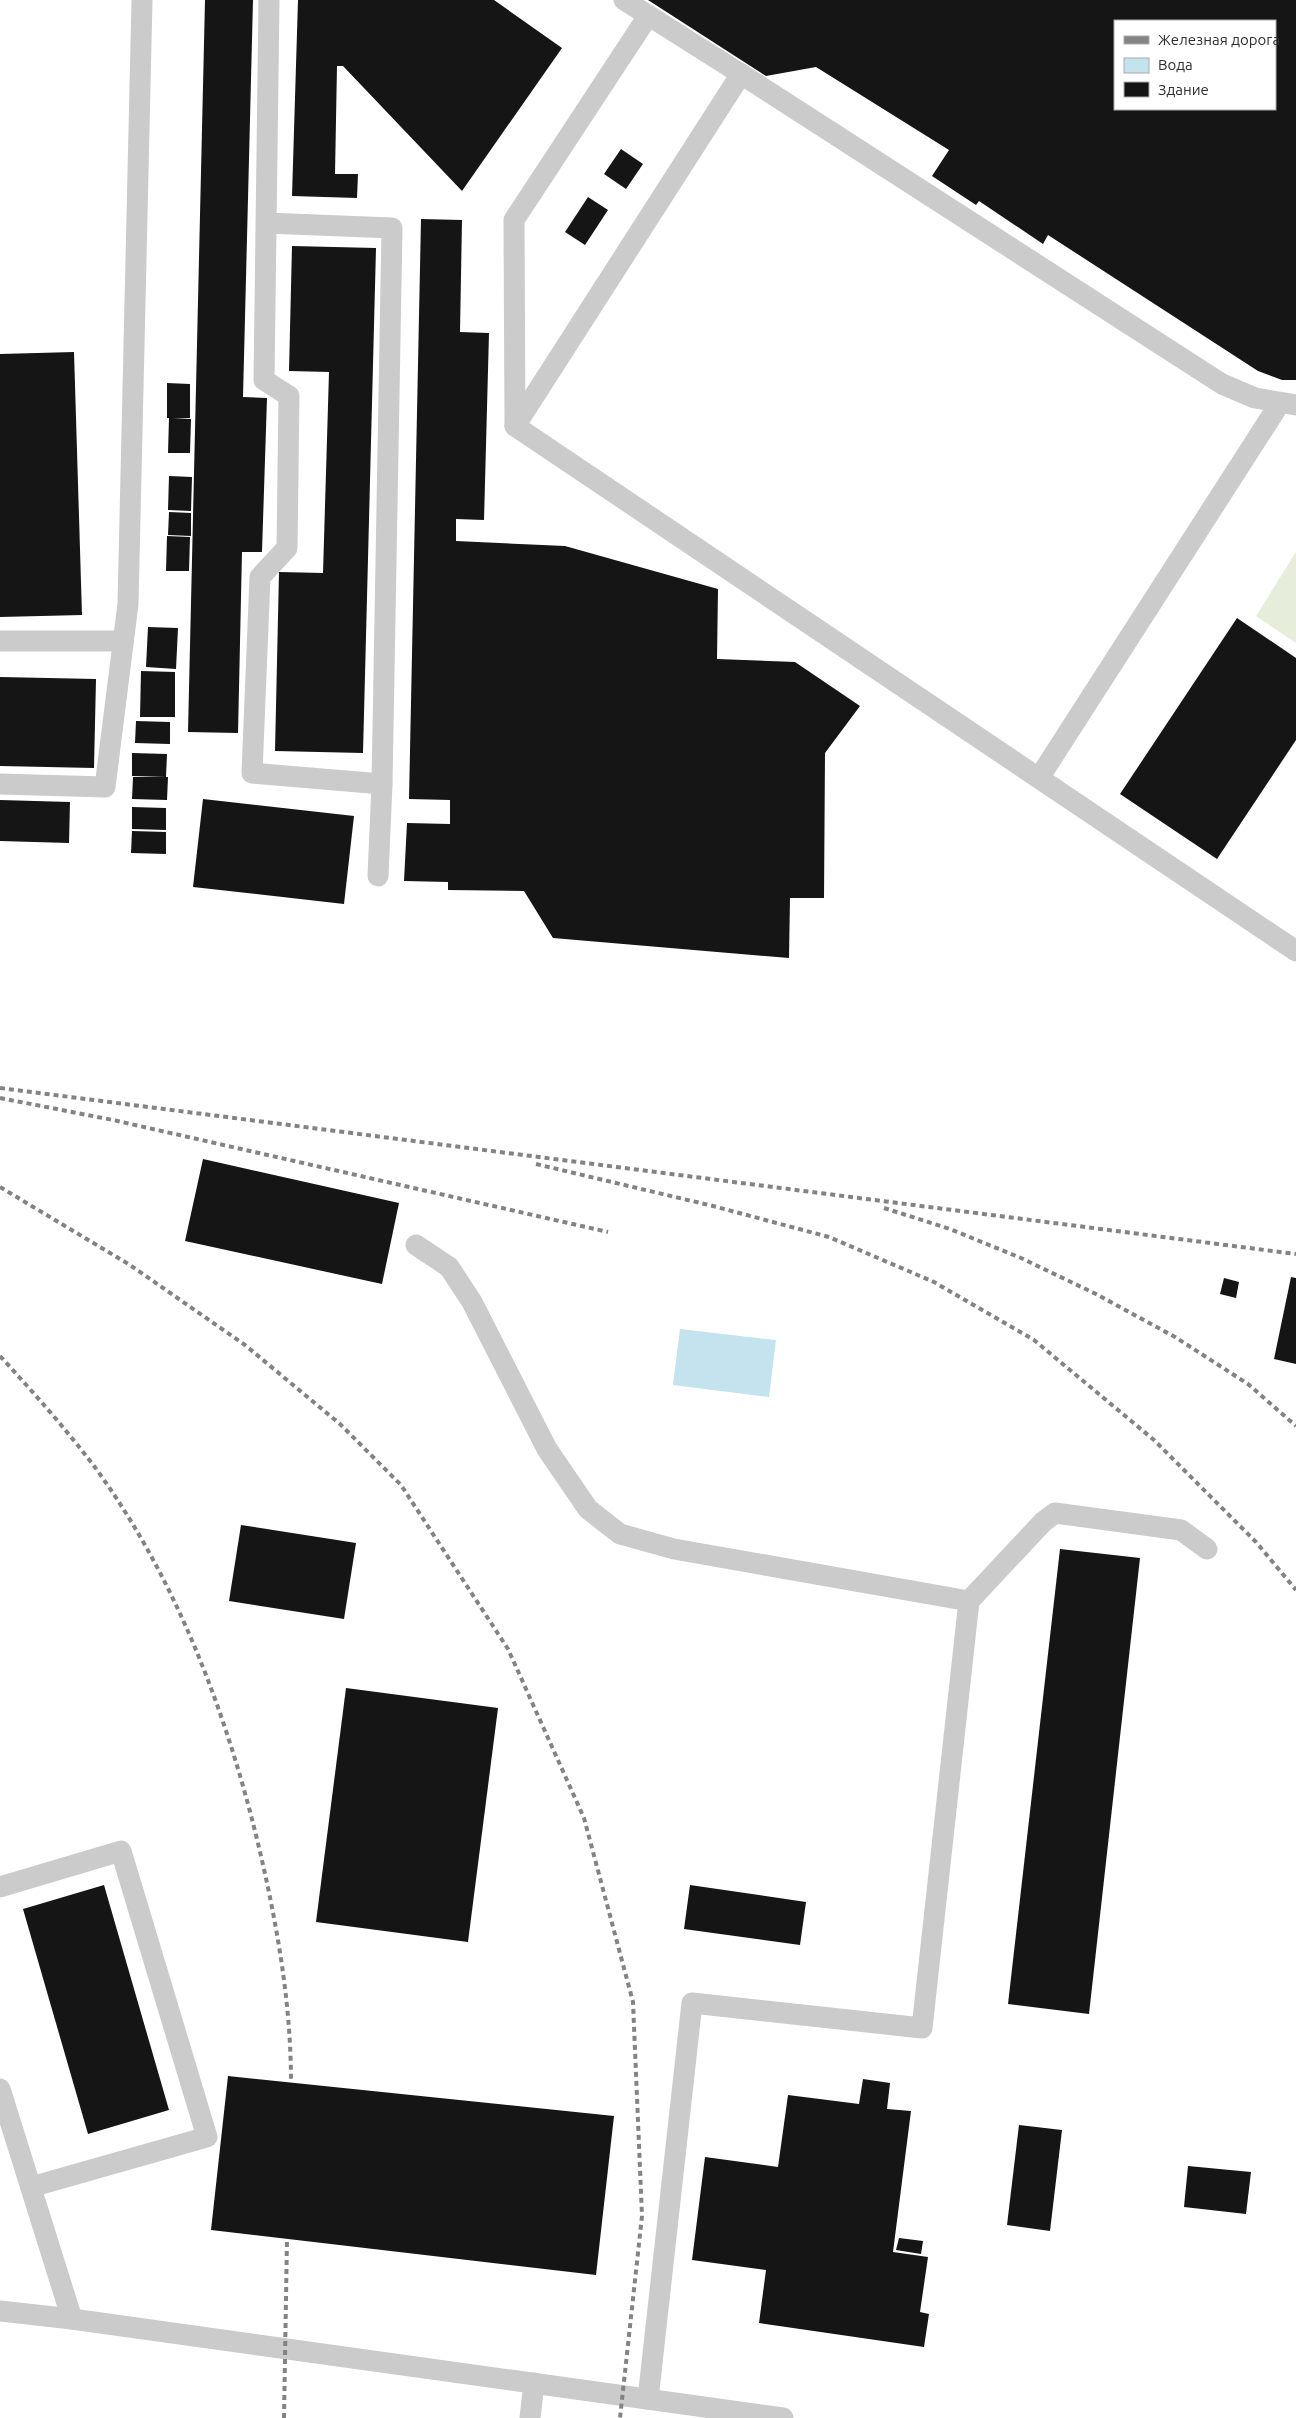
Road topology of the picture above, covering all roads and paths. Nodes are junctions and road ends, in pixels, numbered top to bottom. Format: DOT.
graph roads {
  1 [pos="142,0"];
  2 [pos="269,0"];
  3 [pos="624,0"];
  4 [pos="648,16"];
  5 [pos="741,74"];
  6 [pos="266,223"];
  7 [pos="1288,404"];
  8 [pos="515,426"];
  9 [pos="0,641"];
  10 [pos="123,641"];
  11 [pos="1038,778"];
  12 [pos="0,784"];
  13 [pos="382,784"];
  14 [pos="378,876"];
  15 [pos="1296,952"];
  16 [pos="416,1245"];
  17 [pos="1208,1549"];
  18 [pos="968,1602"];
  19 [pos="0,1888"];
  20 [pos="0,2089"];
  21 [pos="30,2187"];
  22 [pos="0,2311"];
  23 [pos="72,2318"];
  24 [pos="534,2383"];
  25 [pos="648,2399"];
  26 [pos="530,2418"];
  27 [pos="783,2418"];
  1 -- 10 [label="lane"];
  2 -- 6 [label="lane"];
  3 -- 4 [label="lane"];
  4 -- 5 [label="lane"];
  4 -- 8 [label="lane"];
  5 -- 7 [label="lane"];
  5 -- 8 [label="lane"];
  6 -- 13 [label="lane"];
  6 -- 13 [label="lane"];
  7 -- 11 [label="lane"];
  8 -- 11 [label="lane"];
  9 -- 10 [label="lane"];
  10 -- 12 [label="lane"];
  11 -- 15 [label="lane"];
  13 -- 14 [label="lane"];
  16 -- 18 [label="lane"];
  17 -- 18 [label="lane"];
  18 -- 25 [label="lane"];
  19 -- 21 [label="lane"];
  20 -- 21 [label="lane"];
  21 -- 23 [label="lane"];
  22 -- 23 [label="lane"];
  23 -- 24 [label="lane"];
  24 -- 25 [label="lane"];
  24 -- 26 [label="lane"];
  25 -- 27 [label="lane"];
}
